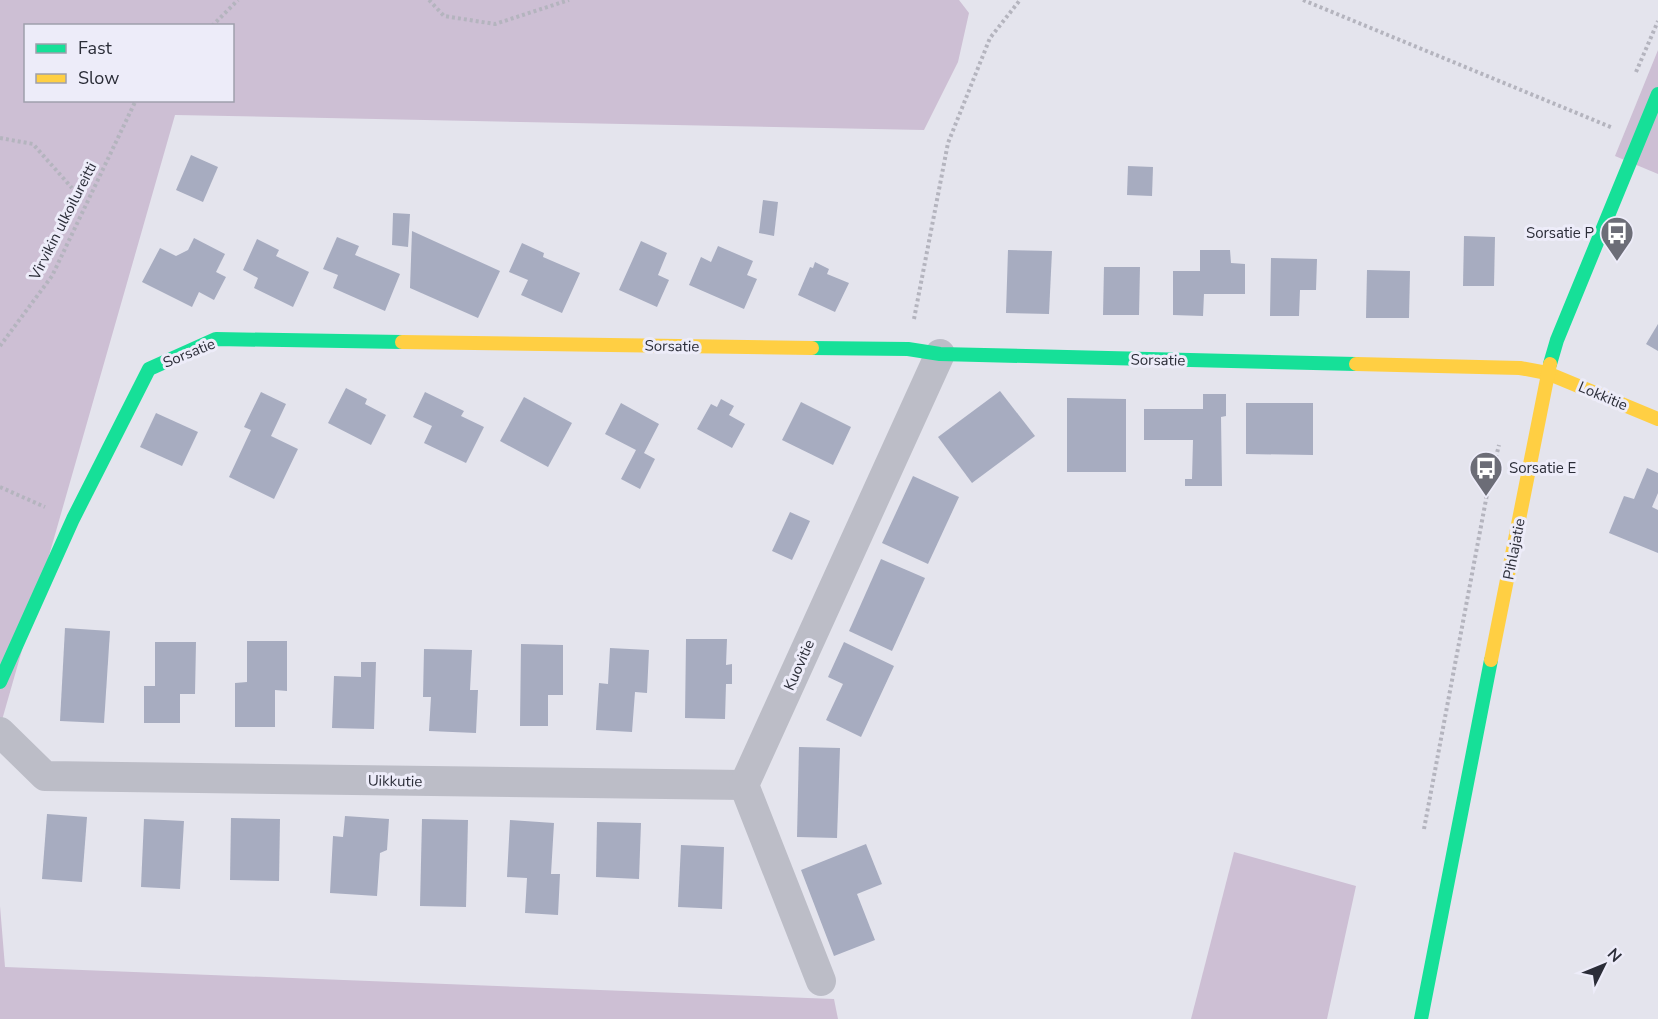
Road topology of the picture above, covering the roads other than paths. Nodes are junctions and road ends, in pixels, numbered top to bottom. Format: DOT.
graph roads {
  1 [pos="1658,94"];
  2 [pos="940,354"];
  3 [pos="1547,373"];
  4 [pos="1658,419"];
  5 [pos="0,682"];
  6 [pos="0,732"];
  7 [pos="744,785"];
  8 [pos="821,981"];
  9 [pos="1420,1019"];
  1 -- 3 [label="street, Pihlajatie"];
  2 -- 3 [label="street, Sorsatie"];
  2 -- 5 [label="street, Sorsatie"];
  2 -- 7 [label="street, Kuovitie"];
  3 -- 4 [label="street, Lokkitie"];
  3 -- 9 [label="street, Pihlajatie"];
  6 -- 7 [label="street, Uikkutie"];
  7 -- 8 [label="street"];
}
